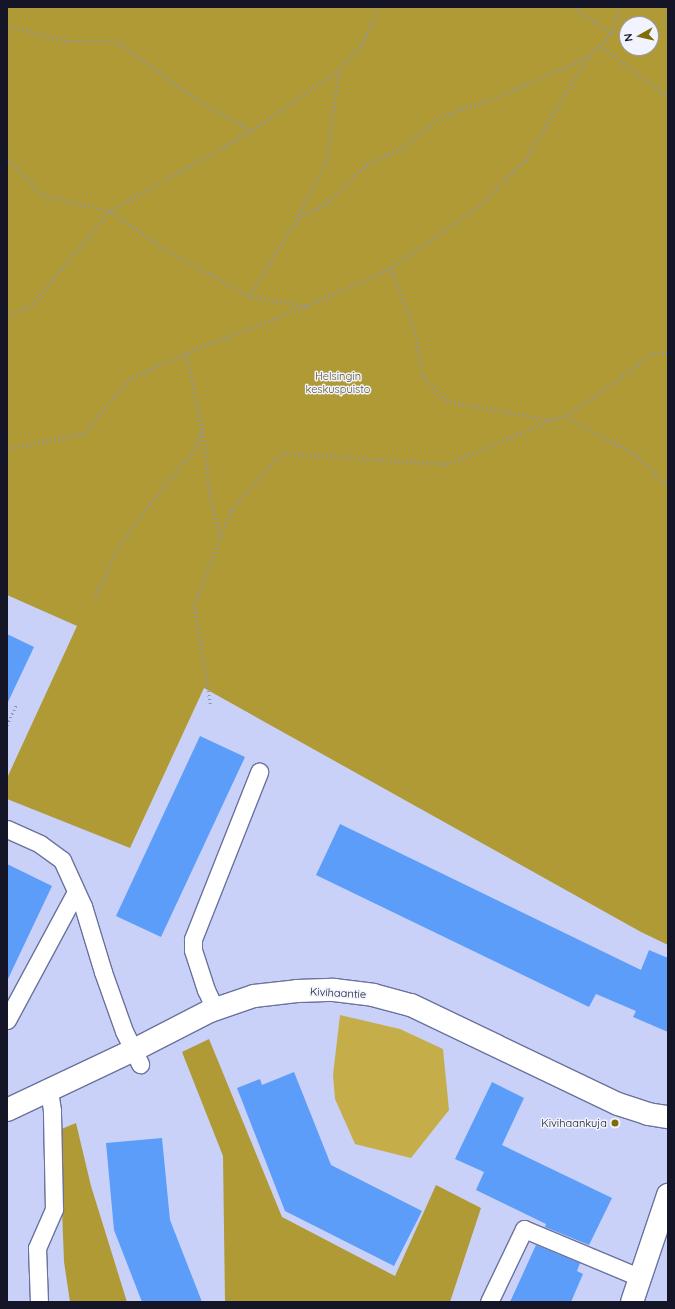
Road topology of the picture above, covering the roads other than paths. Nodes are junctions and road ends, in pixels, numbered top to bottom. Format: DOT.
graph roads {
  1 [pos="259,772"];
  2 [pos="7,829"];
  3 [pos="76,892"];
  4 [pos="215,1009"];
  5 [pos="7,1020"];
  6 [pos="137,1057"];
  7 [pos="49,1090"];
  8 [pos="7,1110"];
  9 [pos="668,1117"];
  10 [pos="668,1195"];
  11 [pos="641,1278"];
  12 [pos="39,1302"];
  13 [pos="489,1302"];
  14 [pos="632,1302"];
  1 -- 4 [label="lane"];
  2 -- 3 [label="lane"];
  3 -- 5 [label="lane"];
  3 -- 6 [label="lane"];
  4 -- 6 [label="street, Kivihaantie"];
  4 -- 9 [label="street, Kivihaantie"];
  6 -- 7 [label="street, Kivihaantie"];
  7 -- 8 [label="street, Kivihaantie"];
  7 -- 12 [label="lane"];
  10 -- 11 [label="street"];
  11 -- 13 [label="lane"];
  11 -- 14 [label="street"];
}
